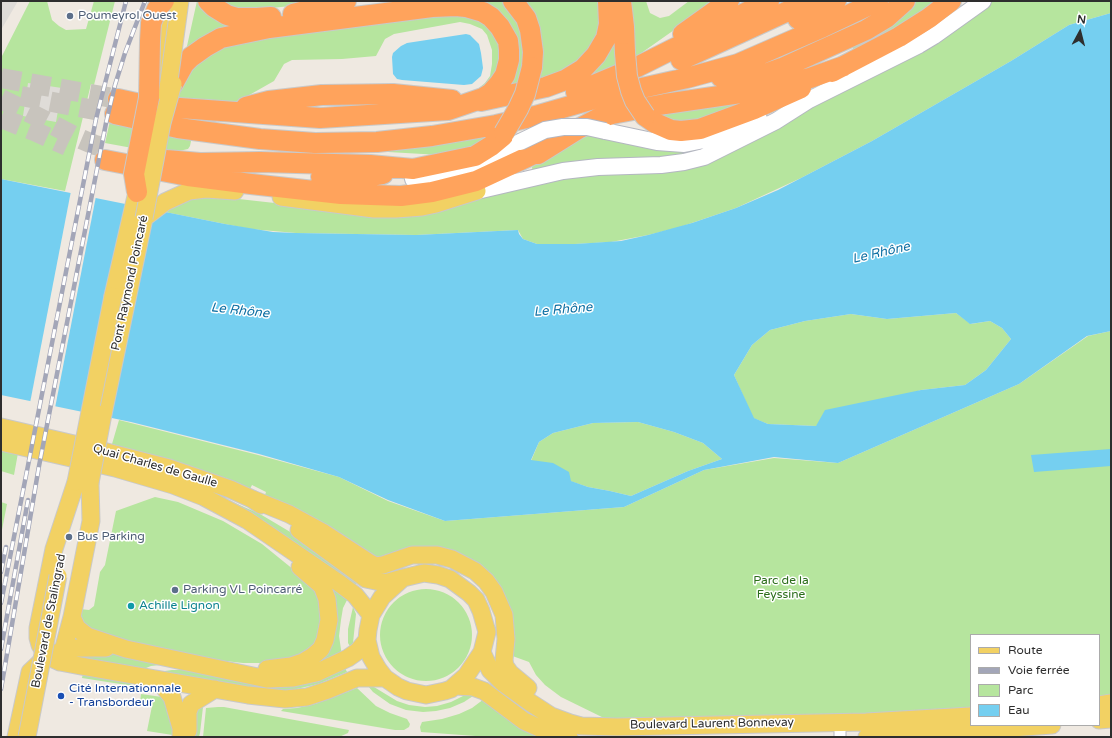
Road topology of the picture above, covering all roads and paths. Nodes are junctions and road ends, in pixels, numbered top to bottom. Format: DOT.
graph roads {
  1 [pos="164,1"];
  2 [pos="174,1"];
  3 [pos="180,1"];
  4 [pos="188,1"];
  5 [pos="208,1"];
  6 [pos="346,1"];
  7 [pos="404,1"];
  8 [pos="514,1"];
  9 [pos="608,1"];
  10 [pos="620,1"];
  11 [pos="720,1"];
  12 [pos="729,1"];
  13 [pos="740,1"];
  14 [pos="748,1"];
  15 [pos="794,1"];
  16 [pos="810,1"];
  17 [pos="824,1"];
  18 [pos="836,1"];
  19 [pos="848,1"];
  20 [pos="862,1"];
  21 [pos="878,1"];
  22 [pos="891,1"];
  23 [pos="905,1"];
  24 [pos="951,1"];
  25 [pos="983,1"];
  26 [pos="768,10"];
  27 [pos="291,14"];
  28 [pos="734,48"];
  29 [pos="163,62"];
  30 [pos="635,66"];
  31 [pos="844,66"];
  32 [pos="687,78"];
  33 [pos="161,95"];
  34 [pos="600,97"];
  35 [pos="809,100"];
  36 [pos="470,102"];
  37 [pos="222,112"];
  38 [pos="162,123"];
  39 [pos="509,137"];
  40 [pos="549,148"];
  41 [pos="173,160"];
  42 [pos="448,162"];
  43 [pos="413,174"];
  44 [pos="308,190"];
  45 [pos="477,191"];
  46 [pos="137,192"];
  47 [pos="144,218"];
  48 [pos="1,427"];
  49 [pos="1,442"];
  50 [pos="83,482"];
  51 [pos="252,499"];
  52 [pos="278,541"];
  53 [pos="403,578"];
  54 [pos="73,611"];
  55 [pos="371,615"];
  56 [pos="367,640"];
  57 [pos="126,649"];
  58 [pos="482,652"];
  59 [pos="56,656"];
  60 [pos="214,667"];
  61 [pos="385,678"];
  62 [pos="158,680"];
  63 [pos="455,686"];
  64 [pos="216,689"];
  65 [pos="1111,703"];
  66 [pos="1100,705"];
  67 [pos="970,716"];
  68 [pos="1111,719"];
  69 [pos="1100,720"];
  70 [pos="1039,726"];
  71 [pos="617,727"];
  72 [pos="840,729"];
  73 [pos="16,737"];
  74 [pos="26,737"];
  75 [pos="35,737"];
  76 [pos="181,737"];
  77 [pos="188,737"];
  78 [pos="569,737"];
  79 [pos="867,737"];
  1 -- 46 [label="highway, bridge"];
  2 -- 29 [label="main road"];
  3 -- 29 [label="main road, bridge"];
  3 -- 38 [label="main road, bridge"];
  4 -- 33 [label="main road"];
  5 -- 27 [label="highway"];
  6 -- 27 [label="highway"];
  7 -- 27 [label="highway"];
  8 -- 39 [label="highway, bridge"];
  9 -- 36 [label="highway"];
  10 -- 30 [label="highway"];
  11 -- 30 [label="highway"];
  12 -- 30 [label="highway"];
  13 -- 30 [label="highway"];
  14 -- 30 [label="highway"];
  15 -- 26 [label="highway"];
  16 -- 26 [label="highway"];
  17 -- 26 [label="highway"];
  18 -- 28 [label="highway"];
  19 -- 32 [label="highway"];
  20 -- 32 [label="highway"];
  21 -- 32 [label="highway"];
  22 -- 32 [label="highway"];
  23 -- 32 [label="highway"];
  24 -- 31 [label="highway"];
  25 -- 35 [label="main road"];
  26 -- 28 [label="highway"];
  26 -- 30 [label="highway"];
  28 -- 30 [label="highway"];
  29 -- 33 [label="main road"];
  30 -- 31 [label="highway, bridge"];
  30 -- 33 [label="highway"];
  30 -- 34 [label="highway"];
  31 -- 40 [label="highway"];
  32 -- 34 [label="highway"];
  33 -- 34 [label="highway"];
  33 -- 36 [label="highway"];
  33 -- 37 [label="highway"];
  33 -- 38 [label="main road, Pont Raymond Poincaré, bridge"];
  33 -- 46 [label="main road, Pont Raymond Poincaré"];
  35 -- 39 [label="main road, bridge"];
  35 -- 45 [label="main road"];
  36 -- 37 [label="highway"];
  36 -- 37 [label="highway"];
  38 -- 47 [label="main road, Pont Raymond Poincaré, bridge"];
  39 -- 42 [label="highway"];
  39 -- 43 [label="highway"];
  40 -- 44 [label="highway"];
  40 -- 45 [label="highway"];
  41 -- 42 [label="highway"];
  41 -- 43 [label="highway"];
  41 -- 44 [label="highway"];
  42 -- 43 [label="highway"];
  43 -- 44 [label="highway"];
  45 -- 47 [label="main road"];
  46 -- 50 [label="main road, Pont Raymond Poincaré, bridge"];
  47 -- 50 [label="main road, Pont Raymond Poincaré, bridge"];
  48 -- 51 [label="main road, Quai Charles de Gaulle"];
  49 -- 52 [label="main road, Quai Charles de Gaulle"];
  50 -- 54 [label="main road"];
  50 -- 59 [label="main road"];
  50 -- 74 [label="main road, Boulevard de Stalingrad, bridge"];
  50 -- 75 [label="main road, Boulevard de Stalingrad"];
  51 -- 53 [label="main road, Quai Charles de Gaulle"];
  51 -- 71 [label="main road"];
  52 -- 55 [label="main road, Quai Charles de Gaulle"];
  52 -- 60 [label="main road"];
  53 -- 55 [label="main road"];
  53 -- 58 [label="main road"];
  54 -- 57 [label="main road"];
  54 -- 59 [label="main road"];
  55 -- 56 [label="main road"];
  56 -- 60 [label="main road"];
  56 -- 61 [label="main road"];
  57 -- 59 [label="main road"];
  57 -- 60 [label="main road"];
  58 -- 63 [label="main road"];
  58 -- 71 [label="main road, Boulevard Laurent Bonnevay"];
  59 -- 62 [label="main road"];
  59 -- 73 [label="main road"];
  61 -- 63 [label="main road"];
  61 -- 64 [label="main road"];
  62 -- 64 [label="main road"];
  62 -- 76 [label="main road"];
  63 -- 78 [label="main road"];
  64 -- 77 [label="main road"];
  65 -- 66 [label="main road"];
  67 -- 72 [label="main road, Boulevard Laurent Bonnevay"];
  68 -- 69 [label="main road"];
  70 -- 79 [label="main road"];
  71 -- 72 [label="main road, Boulevard Laurent Bonnevay"];
}
